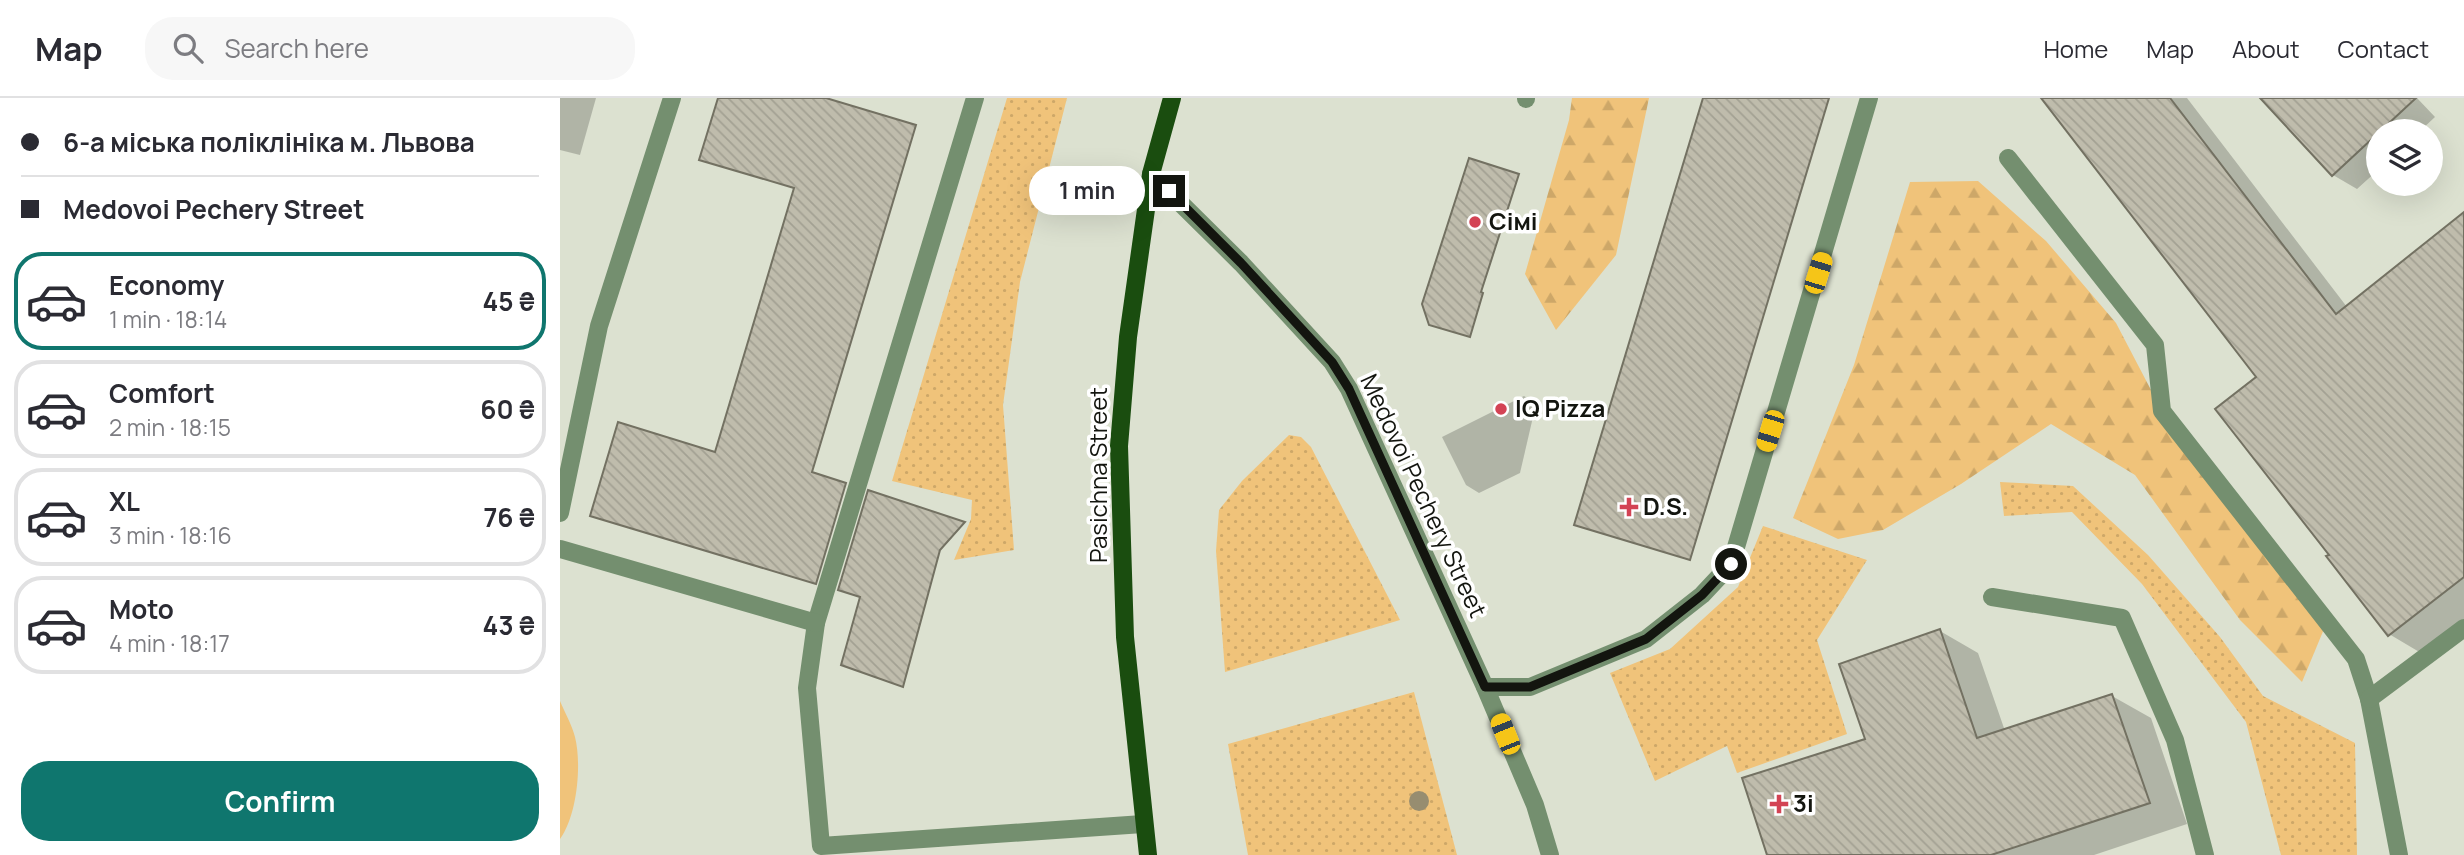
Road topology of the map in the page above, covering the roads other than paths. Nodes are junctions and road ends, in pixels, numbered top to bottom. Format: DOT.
graph roads {
  1 [pos="672,98"];
  2 [pos="975,98"];
  3 [pos="1172,98"];
  4 [pos="1870,98"];
  5 [pos="2008,158"];
  6 [pos="1151,174"];
  7 [pos="560,513"];
  8 [pos="560,549"];
  9 [pos="1992,597"];
  10 [pos="816,624"];
  11 [pos="2464,628"];
  12 [pos="1485,687"];
  13 [pos="2369,699"];
  14 [pos="1143,824"];
  15 [pos="818,851"];
  16 [pos="1147,855"];
  17 [pos="1550,855"];
  18 [pos="2205,855"];
  19 [pos="2399,855"];
  1 -- 7 [label="street"];
  2 -- 10 [label="street"];
  3 -- 6 [label="main road, Pasichna Street"];
  4 -- 12 [label="street"];
  5 -- 13 [label="street"];
  6 -- 12 [label="street, Medovoi Pechery Street"];
  6 -- 14 [label="main road, Pasichna Street"];
  8 -- 10 [label="street"];
  9 -- 18 [label="street"];
  10 -- 15 [label="street"];
  11 -- 13 [label="street"];
  12 -- 17 [label="street, Medovoi Pechery Street"];
  13 -- 19 [label="street"];
  14 -- 15 [label="street"];
  14 -- 16 [label="main road, Pasichna Street"];
}
